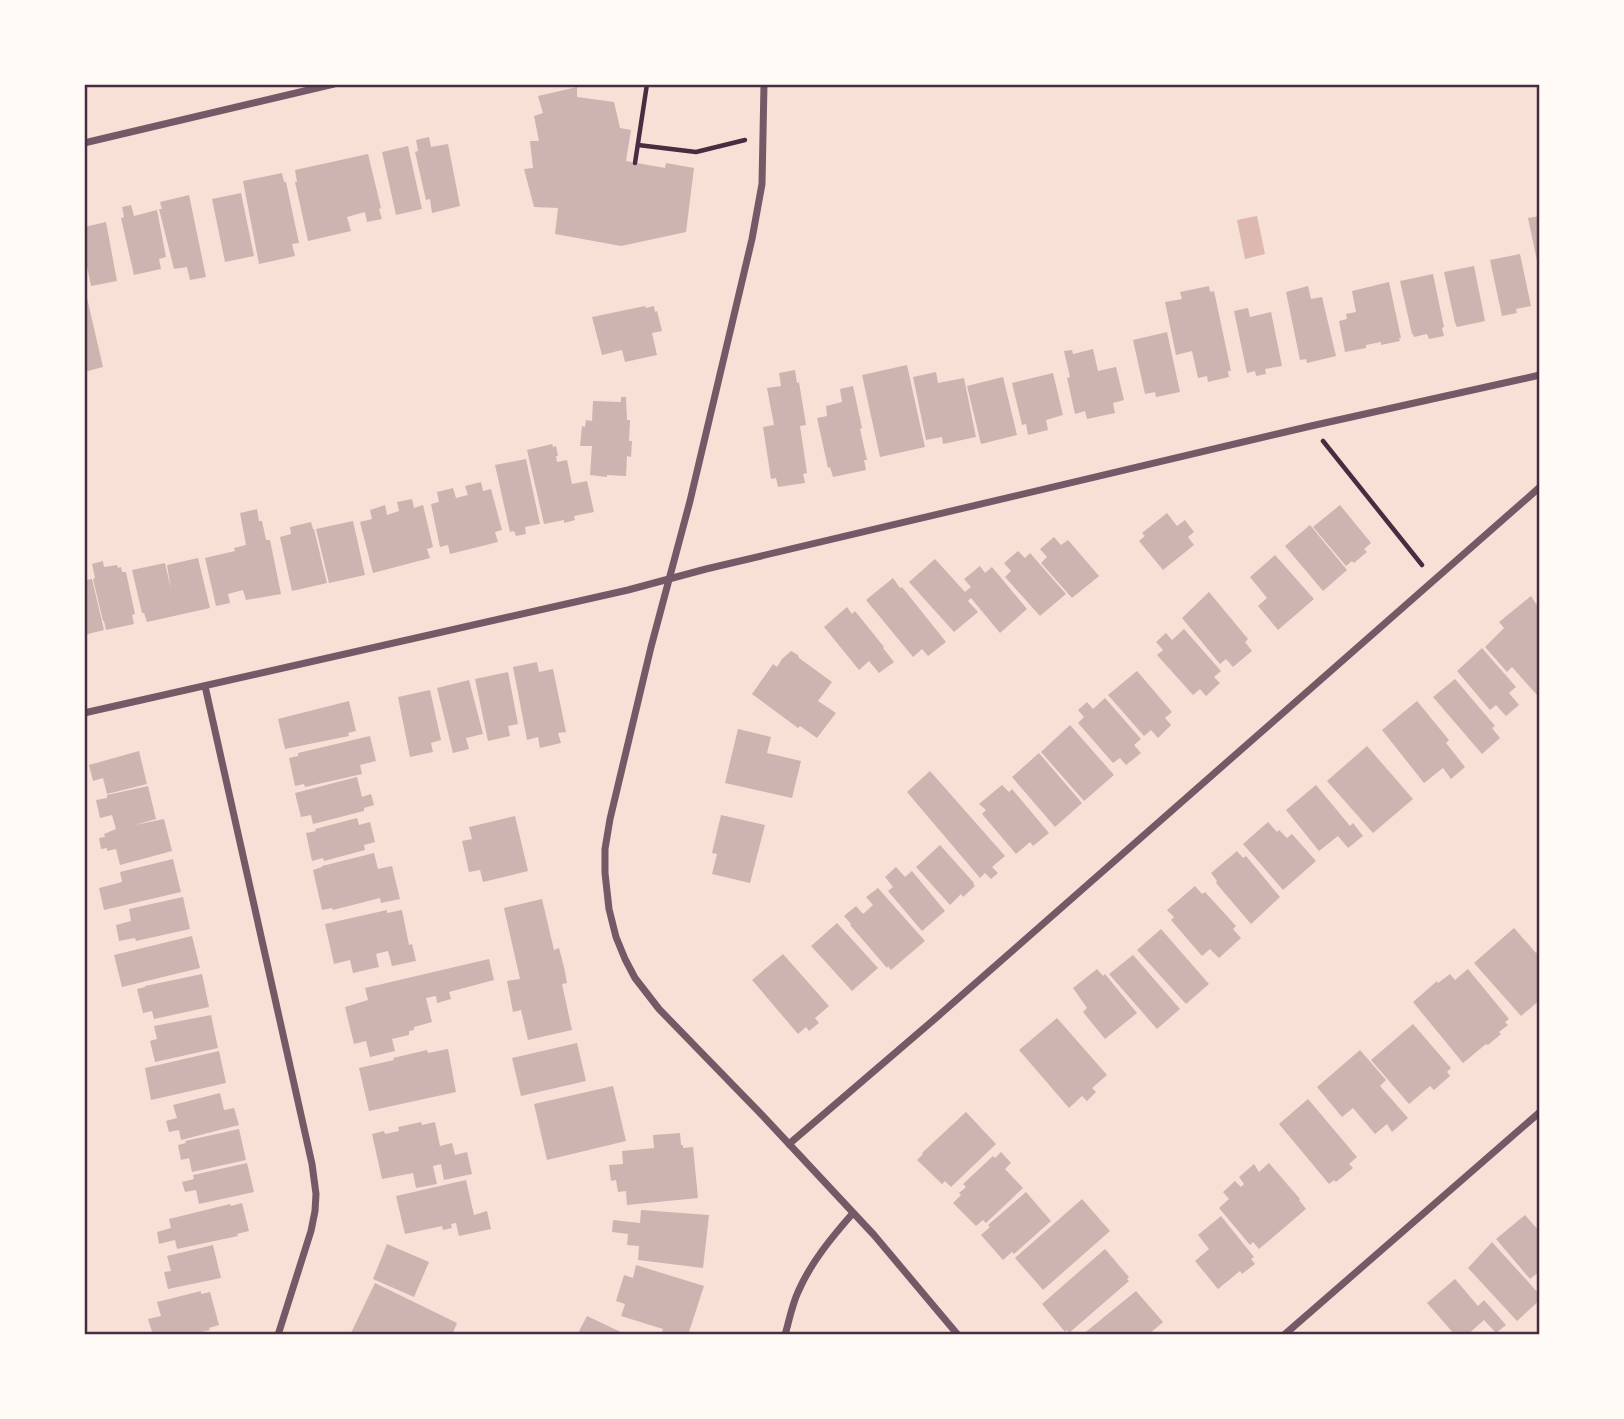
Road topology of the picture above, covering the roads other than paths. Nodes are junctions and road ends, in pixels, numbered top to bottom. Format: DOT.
graph roads {
  1 [pos="334,84"];
  2 [pos="764,84"];
  3 [pos="84,143"];
  4 [pos="1540,375"];
  5 [pos="1540,487"];
  6 [pos="668,579"];
  7 [pos="205,686"];
  8 [pos="84,713"];
  9 [pos="1540,1112"];
  10 [pos="789,1144"];
  11 [pos="853,1213"];
  12 [pos="278,1335"];
  13 [pos="785,1335"];
  14 [pos="958,1335"];
  15 [pos="1284,1335"];
  1 -- 3 [label="street"];
  2 -- 6 [label="street"];
  4 -- 6 [label="street"];
  5 -- 10 [label="street"];
  6 -- 7 [label="street"];
  6 -- 10 [label="street"];
  7 -- 8 [label="street"];
  7 -- 12 [label="street"];
  9 -- 15 [label="street"];
  10 -- 11 [label="street"];
  11 -- 13 [label="street"];
  11 -- 14 [label="street"];
}
